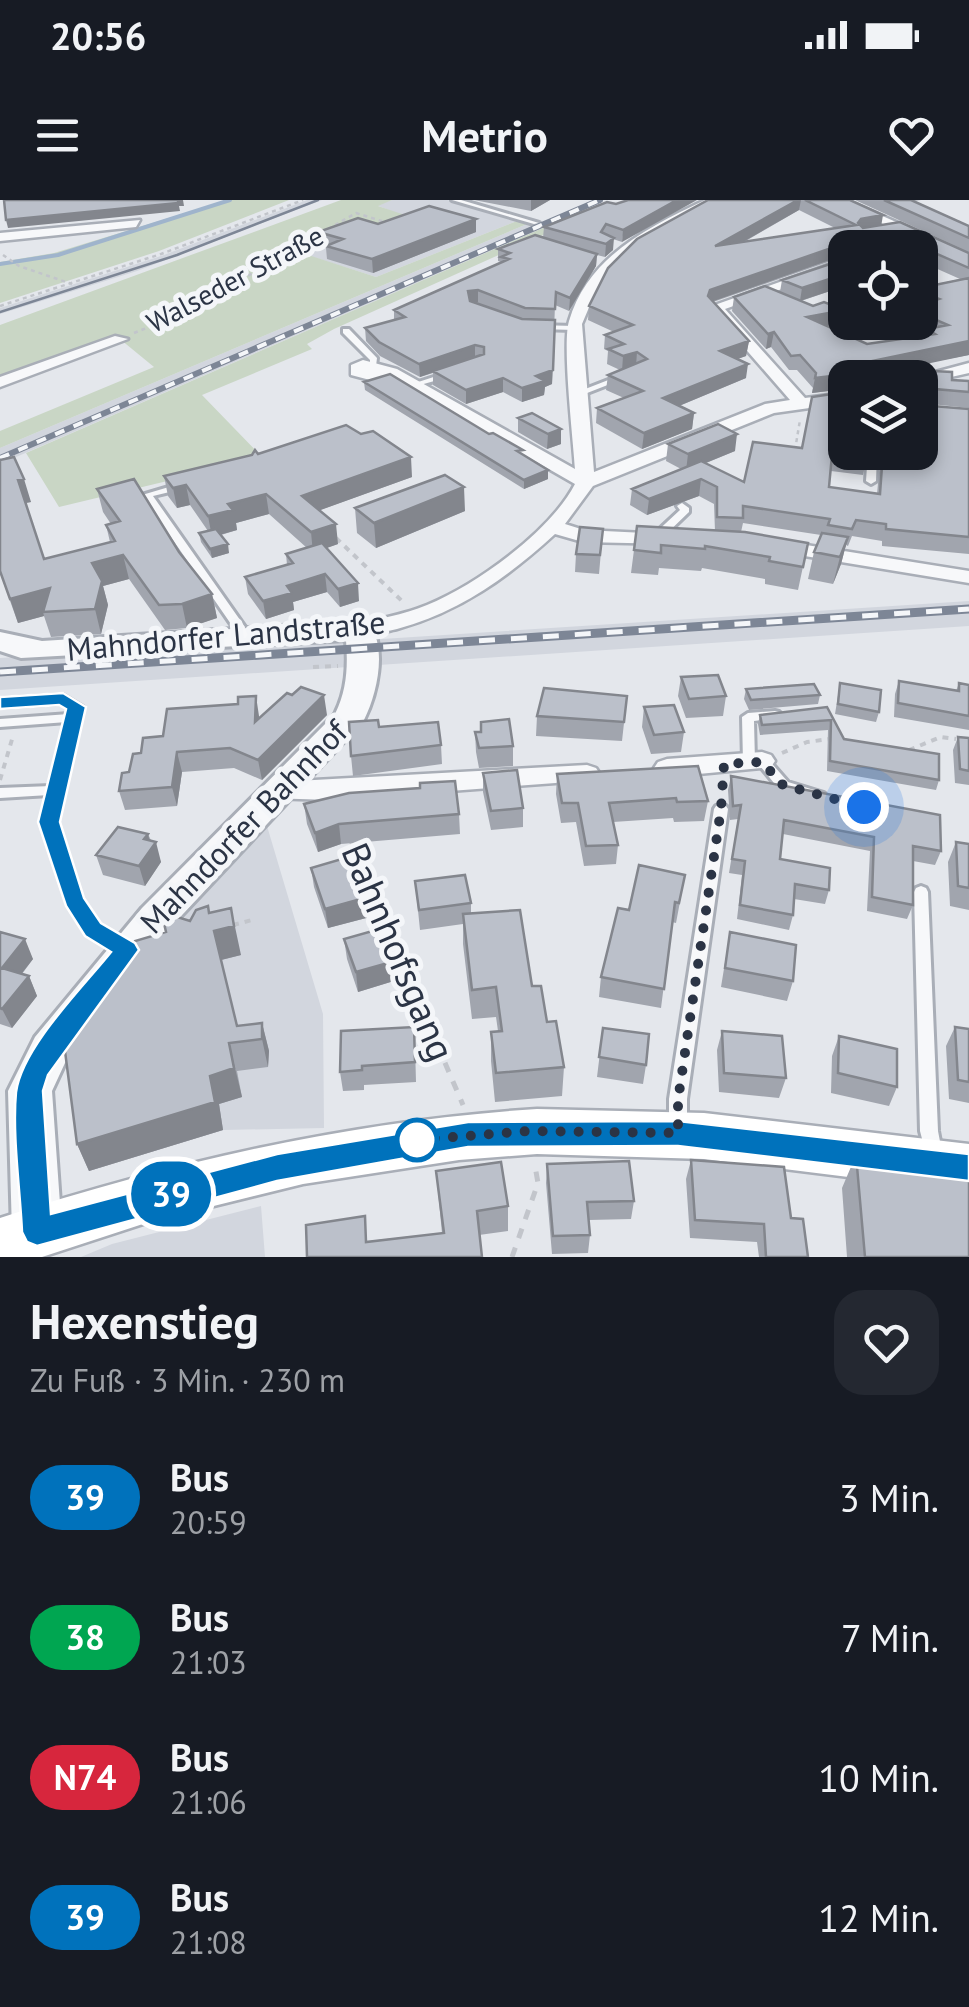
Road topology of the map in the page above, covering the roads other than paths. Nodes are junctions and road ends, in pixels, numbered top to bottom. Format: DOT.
graph roads {
  1 [pos="455,200"];
  2 [pos="714,200"];
  3 [pos="836,200"];
  4 [pos="136,222"];
  5 [pos="536,223"];
  6 [pos="901,229"];
  7 [pos="895,230"];
  8 [pos="0,237"];
  9 [pos="939,246"];
  10 [pos="969,259"];
  11 [pos="828,270"];
  12 [pos="523,326"];
  13 [pos="576,328"];
  14 [pos="346,332"];
  15 [pos="120,338"];
  16 [pos="378,368"];
  17 [pos="969,368"];
  18 [pos="463,370"];
  19 [pos="938,376"];
  20 [pos="624,377"];
  21 [pos="0,382"];
  22 [pos="414,386"];
  23 [pos="579,394"];
  24 [pos="828,399"];
  25 [pos="798,402"];
  26 [pos="871,470"];
  27 [pos="870,481"];
  28 [pos="199,482"];
  29 [pos="585,482"];
  30 [pos="682,506"];
  31 [pos="552,527"];
  32 [pos="654,540"];
  33 [pos="692,542"];
  34 [pos="749,545"];
  35 [pos="969,577"];
  36 [pos="360,630"];
  37 [pos="240,639"];
  38 [pos="0,641"];
  39 [pos="0,703"];
  40 [pos="782,714"];
  41 [pos="74,718"];
  42 [pos="0,724"];
  43 [pos="756,762"];
  44 [pos="645,770"];
  45 [pos="606,772"];
  46 [pos="56,790"];
  47 [pos="278,791"];
  48 [pos="0,793"];
  49 [pos="831,801"];
  50 [pos="721,809"];
  51 [pos="921,892"];
  52 [pos="127,950"];
  53 [pos="678,1133"];
  54 [pos="952,1166"];
  55 [pos="18,1238"];
  1 -- 5 [label="lane"];
  2 -- 13 [label="street"];
  3 -- 6 [label="street"];
  4 -- 8 [label="street"];
  6 -- 7 [label="lane"];
  6 -- 9 [label="street"];
  9 -- 10 [label="street"];
  11 -- 25 [label="street"];
  12 -- 13 [label="lane"];
  13 -- 23 [label="street"];
  14 -- 16 [label="lane"];
  15 -- 21 [label="street, Walseder Straße"];
  16 -- 22 [label="street"];
  17 -- 19 [label="street"];
  18 -- 22 [label="lane"];
  20 -- 23 [label="lane"];
  22 -- 29 [label="street"];
  23 -- 29 [label="street"];
  24 -- 25 [label="street"];
  25 -- 29 [label="street"];
  26 -- 27 [label="lane"];
  28 -- 37 [label="lane"];
  29 -- 31 [label="street, Mahndorfer Landstraße"];
  30 -- 32 [label="lane"];
  31 -- 32 [label="street"];
  31 -- 36 [label="street, Mahndorfer Landstraße"];
  32 -- 33 [label="street"];
  34 -- 35 [label="street"];
  36 -- 37 [label="street, Mahndorfer Landstraße"];
  36 -- 47 [label="street, Mahndorfer Bahnhof"];
  37 -- 38 [label="street, Mahndorfer Landstraße"];
  39 -- 41 [label="lane"];
  40 -- 43 [label="lane"];
  41 -- 42 [label="lane"];
  41 -- 46 [label="lane"];
  43 -- 44 [label="street"];
  43 -- 49 [label="lane"];
  45 -- 47 [label="street"];
  46 -- 48 [label="lane"];
  46 -- 52 [label="lane"];
  47 -- 52 [label="street, Mahndorfer Bahnhof"];
  50 -- 53 [label="lane"];
  51 -- 54 [label="lane"];
  52 -- 55 [label="street, Mahndorfer Bahnhof"];
  53 -- 54 [label="main road"];
  53 -- 55 [label="main road"];
}
